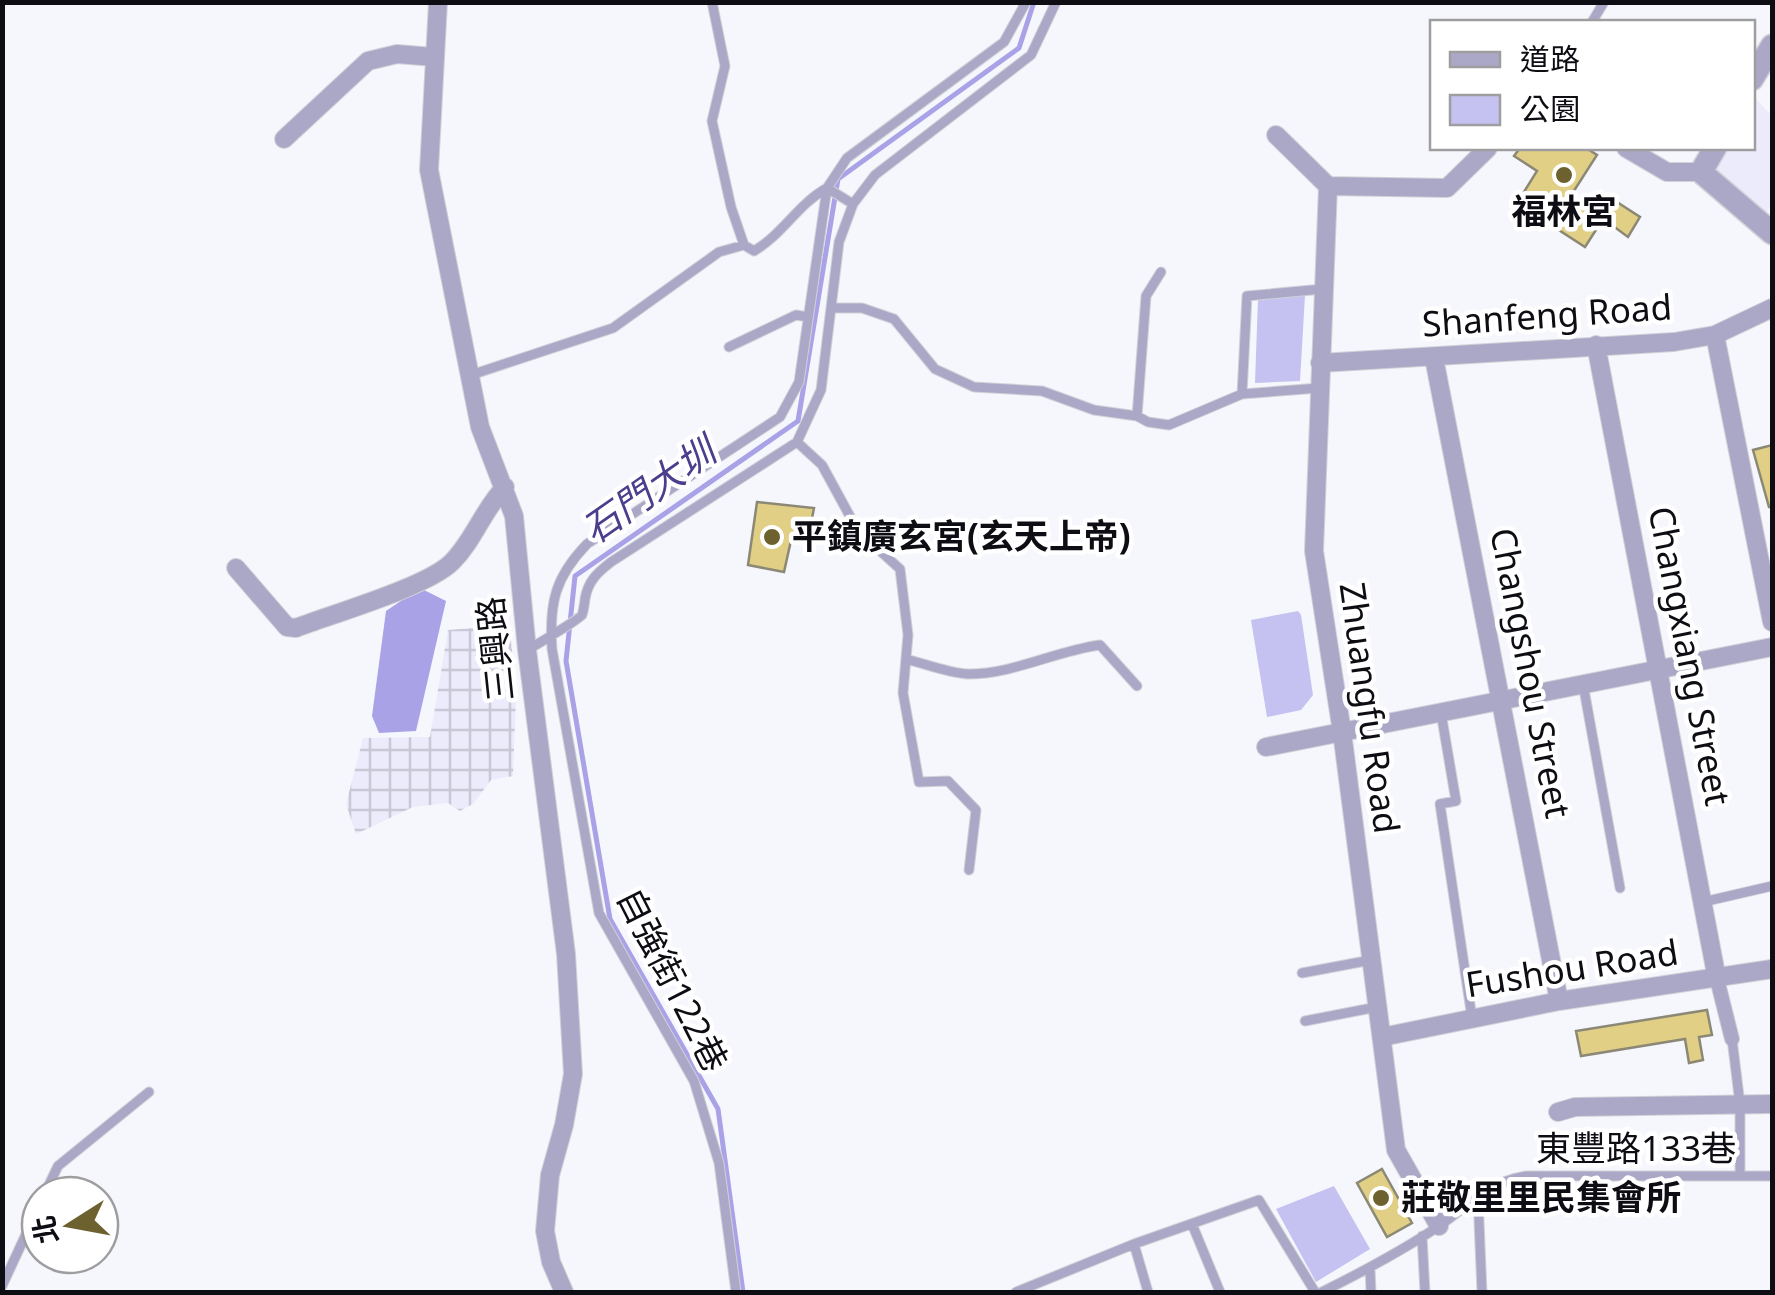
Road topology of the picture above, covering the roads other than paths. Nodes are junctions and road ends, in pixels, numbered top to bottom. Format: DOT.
graph roads {
  1 [pos="438,2"];
  2 [pos="712,2"];
  3 [pos="1026,2"];
  4 [pos="1056,2"];
  5 [pos="1772,46"];
  6 [pos="434,57"];
  7 [pos="1755,75"];
  8 [pos="1276,135"];
  9 [pos="284,139"];
  10 [pos="1486,150"];
  11 [pos="1629,150"];
  12 [pos="1714,150"];
  13 [pos="1701,172"];
  14 [pos="1328,186"];
  15 [pos="829,190"];
  16 [pos="851,202"];
  17 [pos="1772,233"];
  18 [pos="744,245"];
  19 [pos="1160,272"];
  20 [pos="1324,289"];
  21 [pos="832,308"];
  22 [pos="1772,308"];
  23 [pos="808,317"];
  24 [pos="1715,335"];
  25 [pos="1596,345"];
  26 [pos="728,348"];
  27 [pos="1434,358"];
  28 [pos="1320,363"];
  29 [pos="471,376"];
  30 [pos="1319,388"];
  31 [pos="1242,394"];
  32 [pos="1137,416"];
  33 [pos="796,442"];
  34 [pos="505,487"];
  35 [pos="236,568"];
  36 [pos="1772,622"];
  37 [pos="553,632"];
  38 [pos="1772,647"];
  39 [pos="527,650"];
  40 [pos="906,658"];
  41 [pos="1660,669"];
  42 [pos="1583,684"];
  43 [pos="1137,686"];
  44 [pos="1503,700"];
  45 [pos="1441,714"];
  46 [pos="1342,732"];
  47 [pos="1266,748"];
  48 [pos="968,870"];
  49 [pos="1772,886"];
  50 [pos="1620,888"];
  51 [pos="1703,902"];
  52 [pos="1370,960"];
  53 [pos="1772,969"];
  54 [pos="1302,973"];
  55 [pos="1716,979"];
  56 [pos="1559,1001"];
  57 [pos="1377,1007"];
  58 [pos="1472,1018"];
  59 [pos="1304,1022"];
  60 [pos="1382,1037"];
  61 [pos="1732,1039"];
  62 [pos="150,1092"];
  63 [pos="1740,1104"];
  64 [pos="1772,1104"];
  65 [pos="1558,1112"];
  66 [pos="54,1175"];
  67 [pos="1740,1176"];
  68 [pos="1772,1176"];
  69 [pos="1478,1197"];
  70 [pos="1192,1224"];
  71 [pos="1440,1226"];
  72 [pos="1422,1236"];
  73 [pos="1134,1244"];
  74 [pos="20,1247"];
  75 [pos="1370,1268"];
  76 [pos="2,1286"];
  77 [pos="564,1292"];
  78 [pos="736,1292"];
  79 [pos="1016,1292"];
  80 [pos="1148,1292"];
  81 [pos="1220,1292"];
  82 [pos="1314,1292"];
  83 [pos="1322,1292"];
  84 [pos="1371,1292"];
  85 [pos="1425,1292"];
  86 [pos="1482,1292"];
  1 -- 6 [label="street, 三興路"];
  2 -- 18 [label="lane"];
  3 -- 15 [label="lane"];
  4 -- 16 [label="lane"];
  5 -- 7 [label="street"];
  6 -- 9 [label="street"];
  6 -- 29 [label="street, 三興路"];
  8 -- 14 [label="street"];
  10 -- 14 [label="street"];
  11 -- 13 [label="street"];
  12 -- 13 [label="street"];
  13 -- 17 [label="street"];
  14 -- 20 [label="street, Zhuangfu Road"];
  15 -- 16 [label="lane"];
  15 -- 18 [label="lane"];
  15 -- 23 [label="lane"];
  16 -- 21 [label="lane"];
  18 -- 29 [label="lane"];
  19 -- 32 [label="lane"];
  20 -- 28 [label="street, Zhuangfu Road"];
  20 -- 31 [label="lane"];
  21 -- 32 [label="lane"];
  21 -- 33 [label="lane"];
  22 -- 24 [label="street, Shanfeng Road"];
  23 -- 26 [label="lane"];
  23 -- 37 [label="lane"];
  24 -- 25 [label="street, Shanfeng Road"];
  24 -- 36 [label="street"];
  25 -- 27 [label="street, Shanfeng Road"];
  25 -- 41 [label="street, Changxiang Street"];
  27 -- 28 [label="street, Shanfeng Road"];
  27 -- 44 [label="street, Changshou Street"];
  28 -- 30 [label="street, Zhuangfu Road"];
  29 -- 34 [label="street, 三興路"];
  30 -- 31 [label="lane"];
  30 -- 46 [label="street, Zhuangfu Road"];
  31 -- 32 [label="lane"];
  33 -- 37 [label="lane"];
  33 -- 40 [label="lane"];
  34 -- 35 [label="street"];
  34 -- 39 [label="street, 三興路"];
  37 -- 39 [label="lane"];
  37 -- 78 [label="lane, 自強街122巷"];
  38 -- 41 [label="street"];
  39 -- 77 [label="street, 三興路"];
  40 -- 43 [label="lane"];
  40 -- 48 [label="lane"];
  41 -- 42 [label="street"];
  41 -- 51 [label="street, Changxiang Street"];
  42 -- 44 [label="street"];
  42 -- 50 [label="lane"];
  44 -- 45 [label="street"];
  44 -- 56 [label="street, Changshou Street"];
  45 -- 46 [label="street"];
  45 -- 58 [label="lane"];
  46 -- 47 [label="street"];
  46 -- 52 [label="street, Zhuangfu Road"];
  49 -- 51 [label="lane"];
  51 -- 55 [label="street, Changxiang Street"];
  52 -- 54 [label="lane"];
  52 -- 57 [label="street, Zhuangfu Road"];
  53 -- 55 [label="street, Fushou Road"];
  55 -- 56 [label="street, Fushou Road"];
  55 -- 61 [label="street"];
  56 -- 58 [label="street, Fushou Road"];
  57 -- 59 [label="lane"];
  57 -- 60 [label="street, Zhuangfu Road"];
  58 -- 60 [label="street, Fushou Road"];
  60 -- 71 [label="street, Zhuangfu Road"];
  61 -- 63 [label="lane"];
  62 -- 66 [label="lane"];
  63 -- 64 [label="street"];
  63 -- 65 [label="street"];
  63 -- 67 [label="lane"];
  67 -- 68 [label="lane, 東豐路133巷"];
  67 -- 69 [label="lane, 東豐路133巷"];
  69 -- 71 [label="lane"];
  69 -- 86 [label="lane"];
  70 -- 73 [label="lane"];
  70 -- 81 [label="lane"];
  70 -- 82 [label="lane"];
  71 -- 72 [label="lane"];
  72 -- 75 [label="lane"];
  72 -- 85 [label="lane"];
  73 -- 79 [label="lane"];
  73 -- 80 [label="lane"];
  74 -- 76 [label="lane"];
  75 -- 83 [label="lane"];
  75 -- 84 [label="lane"];
}
